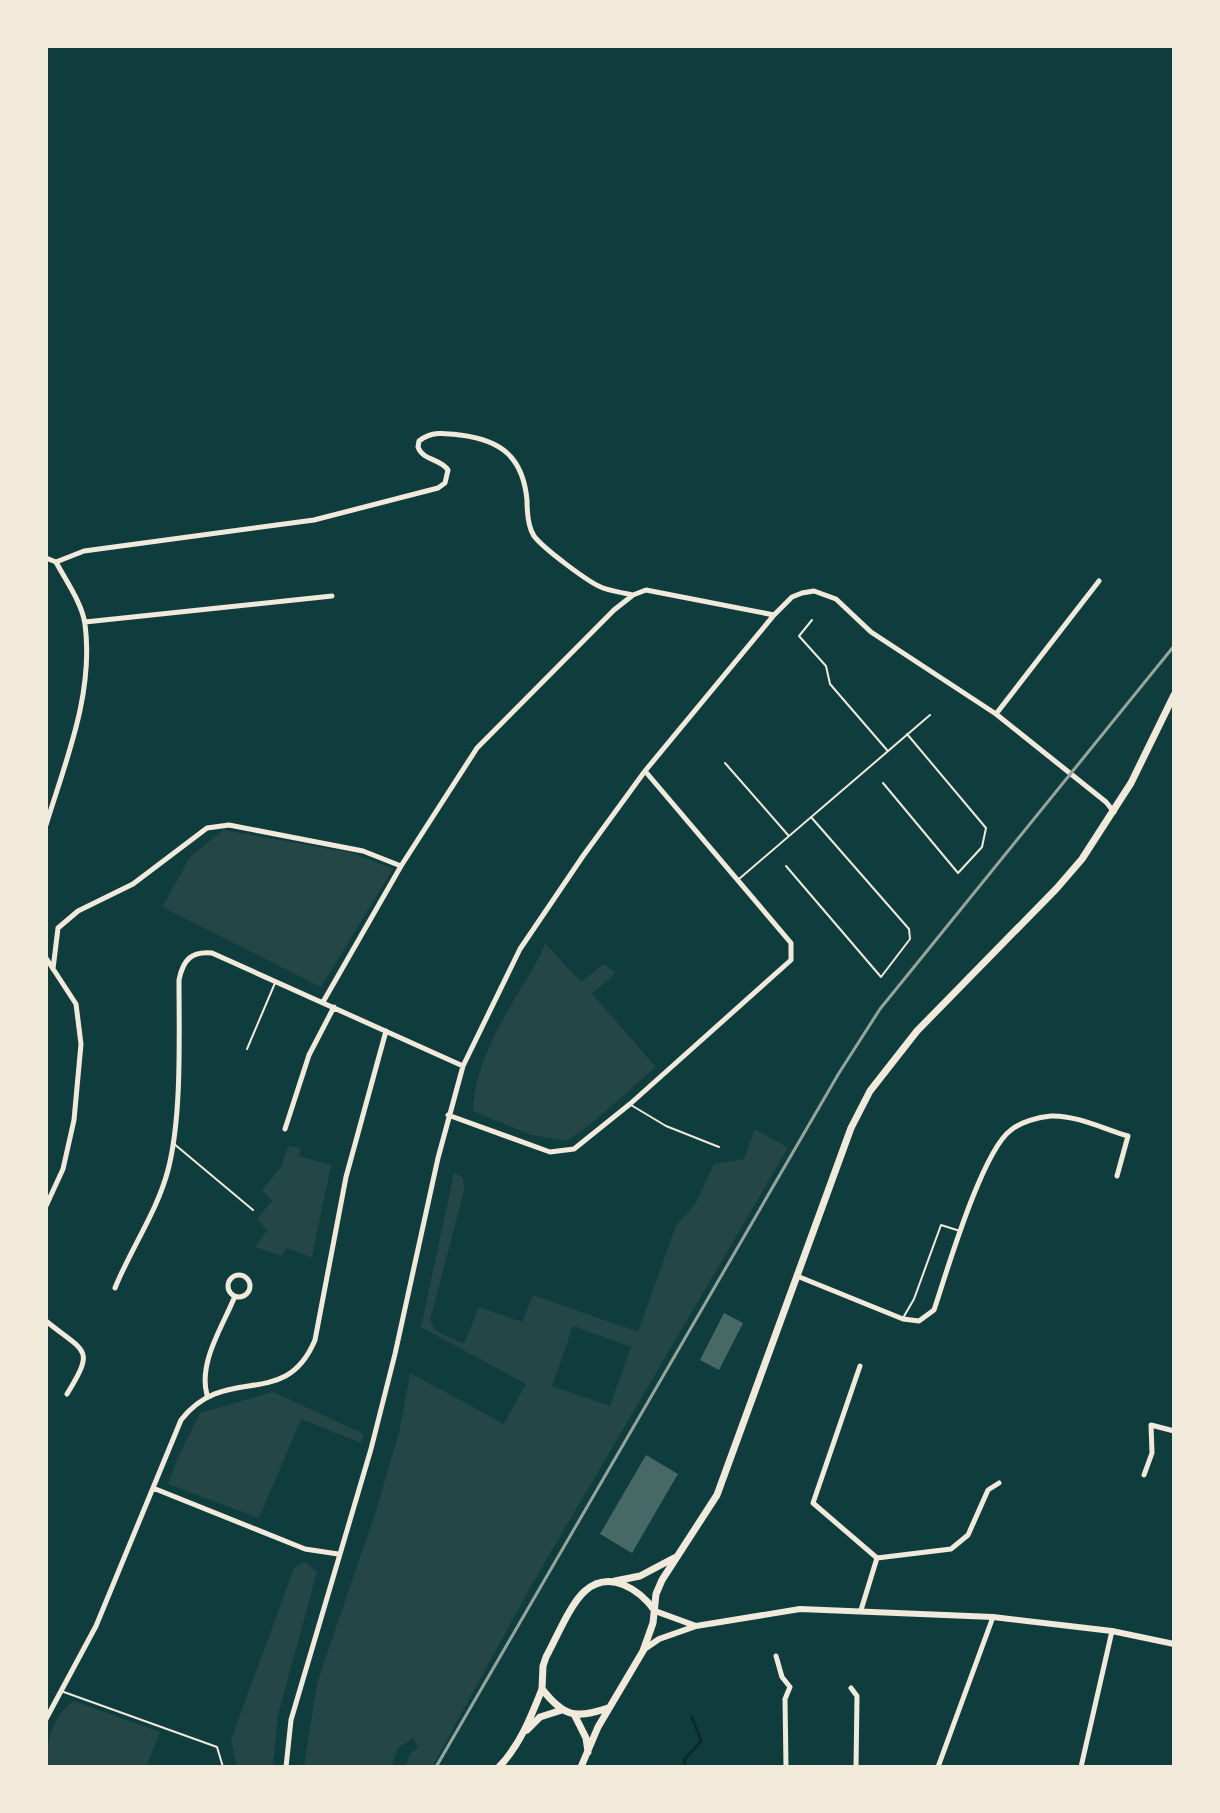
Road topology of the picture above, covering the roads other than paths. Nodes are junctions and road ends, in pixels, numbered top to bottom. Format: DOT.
graph roads {
  1 [pos="46,558"];
  2 [pos="56,562"];
  3 [pos="1099,581"];
  4 [pos="633,595"];
  5 [pos="332,596"];
  6 [pos="774,615"];
  7 [pos="812,620"];
  8 [pos="85,622"];
  9 [pos="1174,695"];
  10 [pos="996,714"];
  11 [pos="930,715"];
  12 [pos="907,734"];
  13 [pos="887,751"];
  14 [pos="725,763"];
  15 [pos="645,771"];
  16 [pos="883,783"];
  17 [pos="1114,812"];
  18 [pos="811,817"];
  19 [pos="46,825"];
  20 [pos="789,836"];
  21 [pos="401,866"];
  22 [pos="786,866"];
  23 [pos="738,880"];
  24 [pos="46,958"];
  25 [pos="53,969"];
  26 [pos="276,982"];
  27 [pos="323,1002"];
  28 [pos="334,1007"];
  29 [pos="386,1031"];
  30 [pos="247,1049"];
  31 [pos="463,1066"];
  32 [pos="630,1104"];
  33 [pos="448,1115"];
  34 [pos="285,1129"];
  35 [pos="173,1142"];
  36 [pos="719,1147"];
  37 [pos="1117,1176"];
  38 [pos="46,1206"];
  39 [pos="253,1210"];
  40 [pos="962,1231"];
  41 [pos="797,1276"];
  42 [pos="115,1288"];
  43 [pos="235,1296"];
  44 [pos="903,1319"];
  45 [pos="46,1321"];
  46 [pos="860,1366"];
  47 [pos="67,1394"];
  48 [pos="207,1395"];
  49 [pos="1174,1431"];
  50 [pos="1144,1475"];
  51 [pos="999,1483"];
  52 [pos="153,1488"];
  53 [pos="338,1554"];
  54 [pos="675,1557"];
  55 [pos="877,1558"];
  56 [pos="610,1582"];
  57 [pos="861,1610"];
  58 [pos="655,1611"];
  59 [pos="993,1617"];
  60 [pos="696,1626"];
  61 [pos="1112,1631"];
  62 [pos="1174,1644"];
  63 [pos="643,1651"];
  64 [pos="776,1656"];
  65 [pos="851,1688"];
  66 [pos="542,1689"];
  67 [pos="61,1691"];
  68 [pos="608,1708"];
  69 [pos="562,1710"];
  70 [pos="575,1716"];
  71 [pos="46,1719"];
  72 [pos="522,1734"];
  73 [pos="588,1754"];
  74 [pos="223,1767"];
  75 [pos="286,1767"];
  76 [pos="499,1767"];
  77 [pos="581,1767"];
  78 [pos="786,1767"];
  79 [pos="856,1767"];
  80 [pos="938,1767"];
  81 [pos="1081,1767"];
  1 -- 2 [label="street"];
  2 -- 4 [label="street"];
  2 -- 8 [label="street"];
  3 -- 10 [label="street"];
  4 -- 6 [label="street"];
  4 -- 21 [label="street"];
  5 -- 8 [label="street"];
  6 -- 10 [label="street"];
  6 -- 15 [label="street"];
  7 -- 13 [label="lane"];
  8 -- 19 [label="street"];
  9 -- 17 [label="main road"];
  10 -- 17 [label="street"];
  11 -- 12 [label="lane"];
  12 -- 13 [label="lane"];
  12 -- 16 [label="lane"];
  13 -- 18 [label="lane"];
  14 -- 20 [label="lane"];
  15 -- 23 [label="street"];
  15 -- 31 [label="street"];
  17 -- 41 [label="main road"];
  18 -- 20 [label="lane"];
  18 -- 22 [label="lane"];
  20 -- 23 [label="lane"];
  21 -- 25 [label="street"];
  21 -- 27 [label="street"];
  23 -- 32 [label="street"];
  24 -- 25 [label="street"];
  25 -- 38 [label="street"];
  26 -- 27 [label="street"];
  26 -- 30 [label="lane"];
  26 -- 35 [label="street"];
  27 -- 28 [label="street"];
  28 -- 29 [label="street"];
  28 -- 34 [label="street"];
  29 -- 31 [label="street"];
  29 -- 48 [label="street"];
  31 -- 33 [label="street"];
  32 -- 33 [label="street"];
  32 -- 36 [label="lane"];
  33 -- 53 [label="street"];
  35 -- 39 [label="lane"];
  35 -- 42 [label="street"];
  37 -- 40 [label="street"];
  40 -- 44 [label="street"];
  40 -- 44 [label="lane"];
  41 -- 44 [label="street"];
  41 -- 54 [label="main road"];
  43 -- 43 [label="street"];
  43 -- 48 [label="street"];
  45 -- 47 [label="street"];
  46 -- 55 [label="street"];
  48 -- 52 [label="street"];
  49 -- 50 [label="street"];
  51 -- 55 [label="street"];
  52 -- 53 [label="street"];
  52 -- 67 [label="street"];
  53 -- 75 [label="street"];
  54 -- 56 [label="main road"];
  54 -- 58 [label="main road"];
  55 -- 57 [label="street"];
  56 -- 58 [label="main road"];
  56 -- 66 [label="main road"];
  57 -- 59 [label="street"];
  57 -- 60 [label="street"];
  58 -- 60 [label="street"];
  58 -- 63 [label="main road"];
  59 -- 61 [label="street"];
  59 -- 80 [label="street"];
  60 -- 63 [label="street"];
  61 -- 62 [label="street"];
  61 -- 81 [label="street"];
  63 -- 68 [label="main road"];
  64 -- 78 [label="street"];
  65 -- 79 [label="street"];
  66 -- 69 [label="main road"];
  66 -- 72 [label="main road"];
  67 -- 71 [label="street"];
  67 -- 74 [label="lane"];
  68 -- 70 [label="main road"];
  68 -- 73 [label="main road"];
  69 -- 70 [label="main road"];
  69 -- 72 [label="main road"];
  70 -- 73 [label="main road"];
  72 -- 76 [label="main road"];
  73 -- 77 [label="main road"];
}
